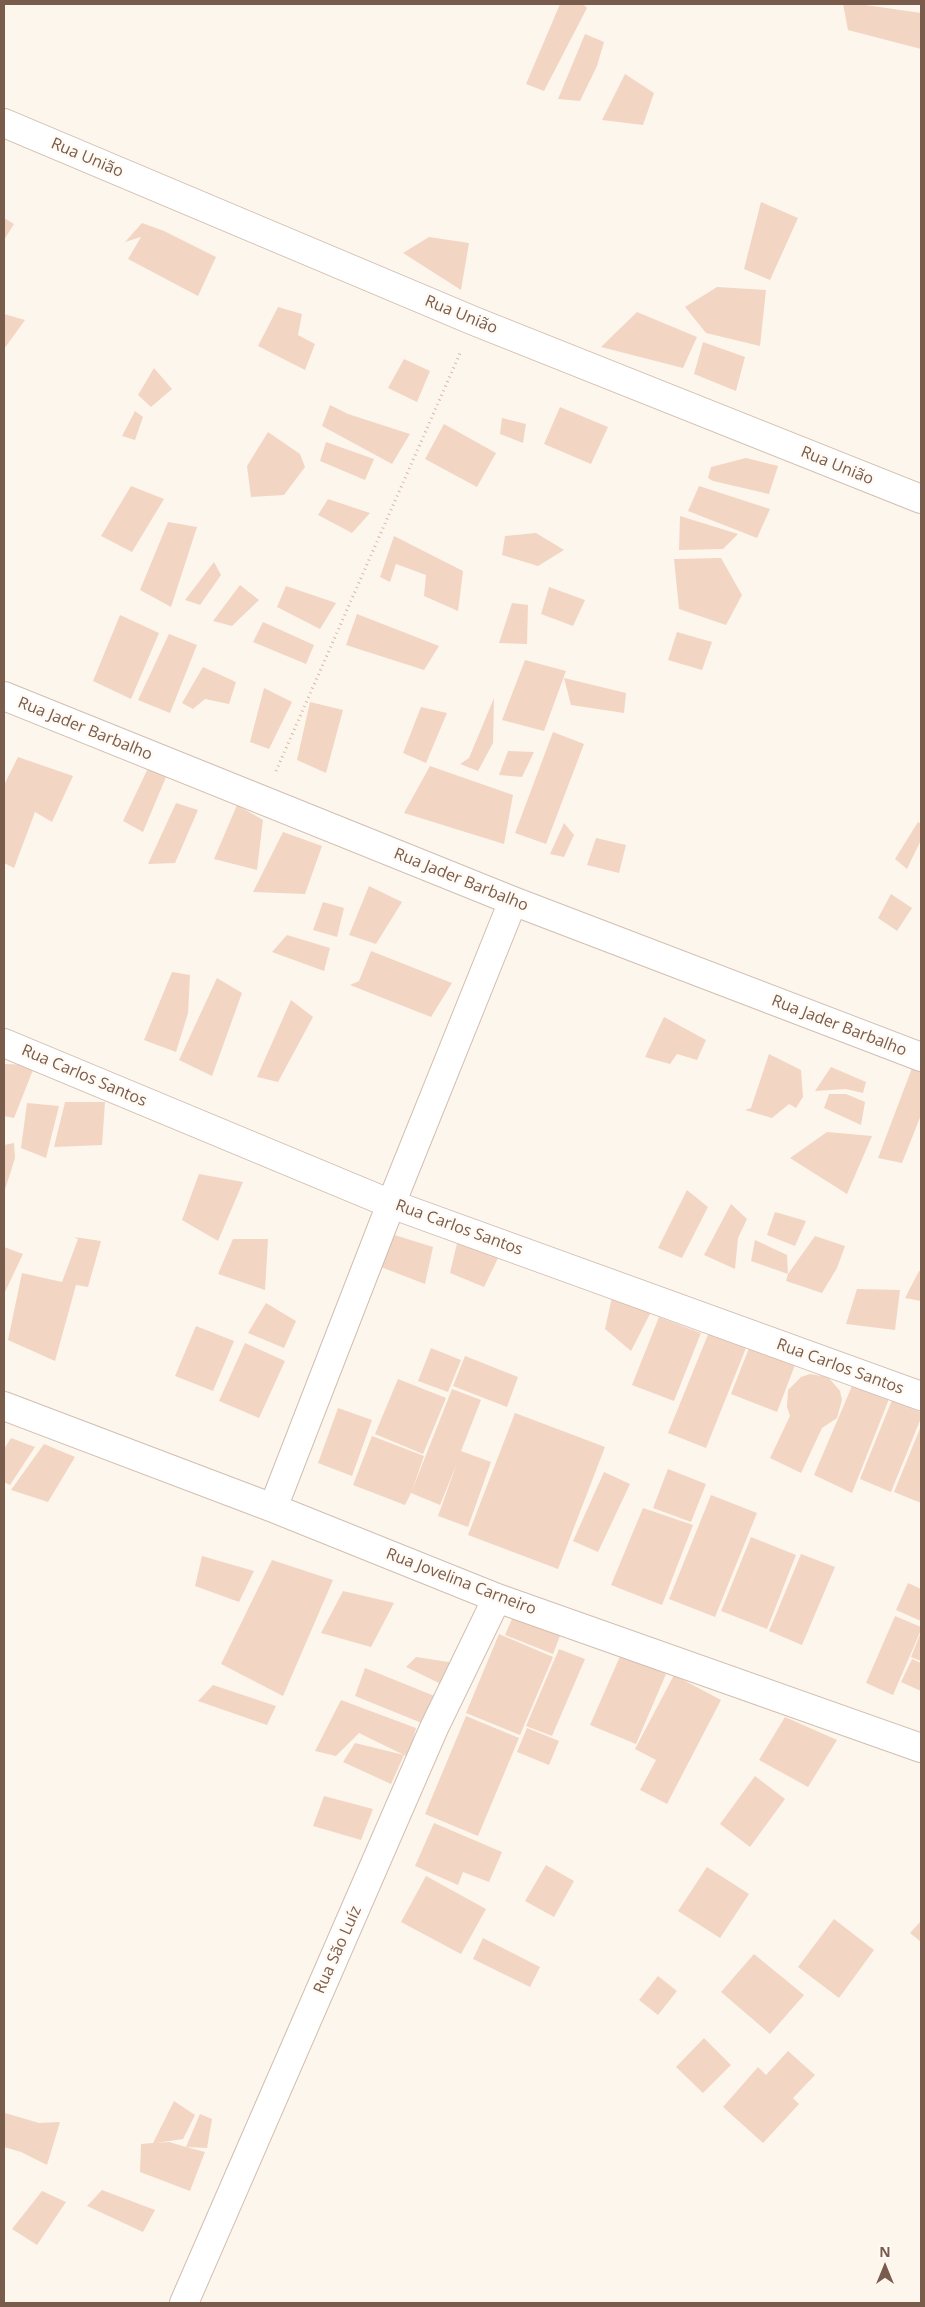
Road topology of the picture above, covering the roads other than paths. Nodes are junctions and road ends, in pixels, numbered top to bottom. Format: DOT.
graph roads {
  1 [pos="4,123"];
  2 [pos="921,499"];
  3 [pos="4,696"];
  4 [pos="513,901"];
  5 [pos="4,1043"];
  6 [pos="921,1057"];
  7 [pos="391,1204"];
  8 [pos="921,1396"];
  9 [pos="4,1406"];
  10 [pos="273,1508"];
  11 [pos="497,1598"];
  12 [pos="921,1748"];
  13 [pos="184,2303"];
  1 -- 2 [label="street, Rua União"];
  3 -- 4 [label="street, Rua Jader Barbalho"];
  4 -- 6 [label="street, Rua Jader Barbalho"];
  4 -- 7 [label="street"];
  5 -- 7 [label="street, Rua Carlos Santos"];
  7 -- 8 [label="street, Rua Carlos Santos"];
  7 -- 10 [label="street"];
  9 -- 10 [label="street, Rua Jovelina Carneiro"];
  10 -- 11 [label="street, Rua Jovelina Carneiro"];
  11 -- 12 [label="street, Rua Jovelina Carneiro"];
  11 -- 13 [label="street, Rua São Luíz"];
}
